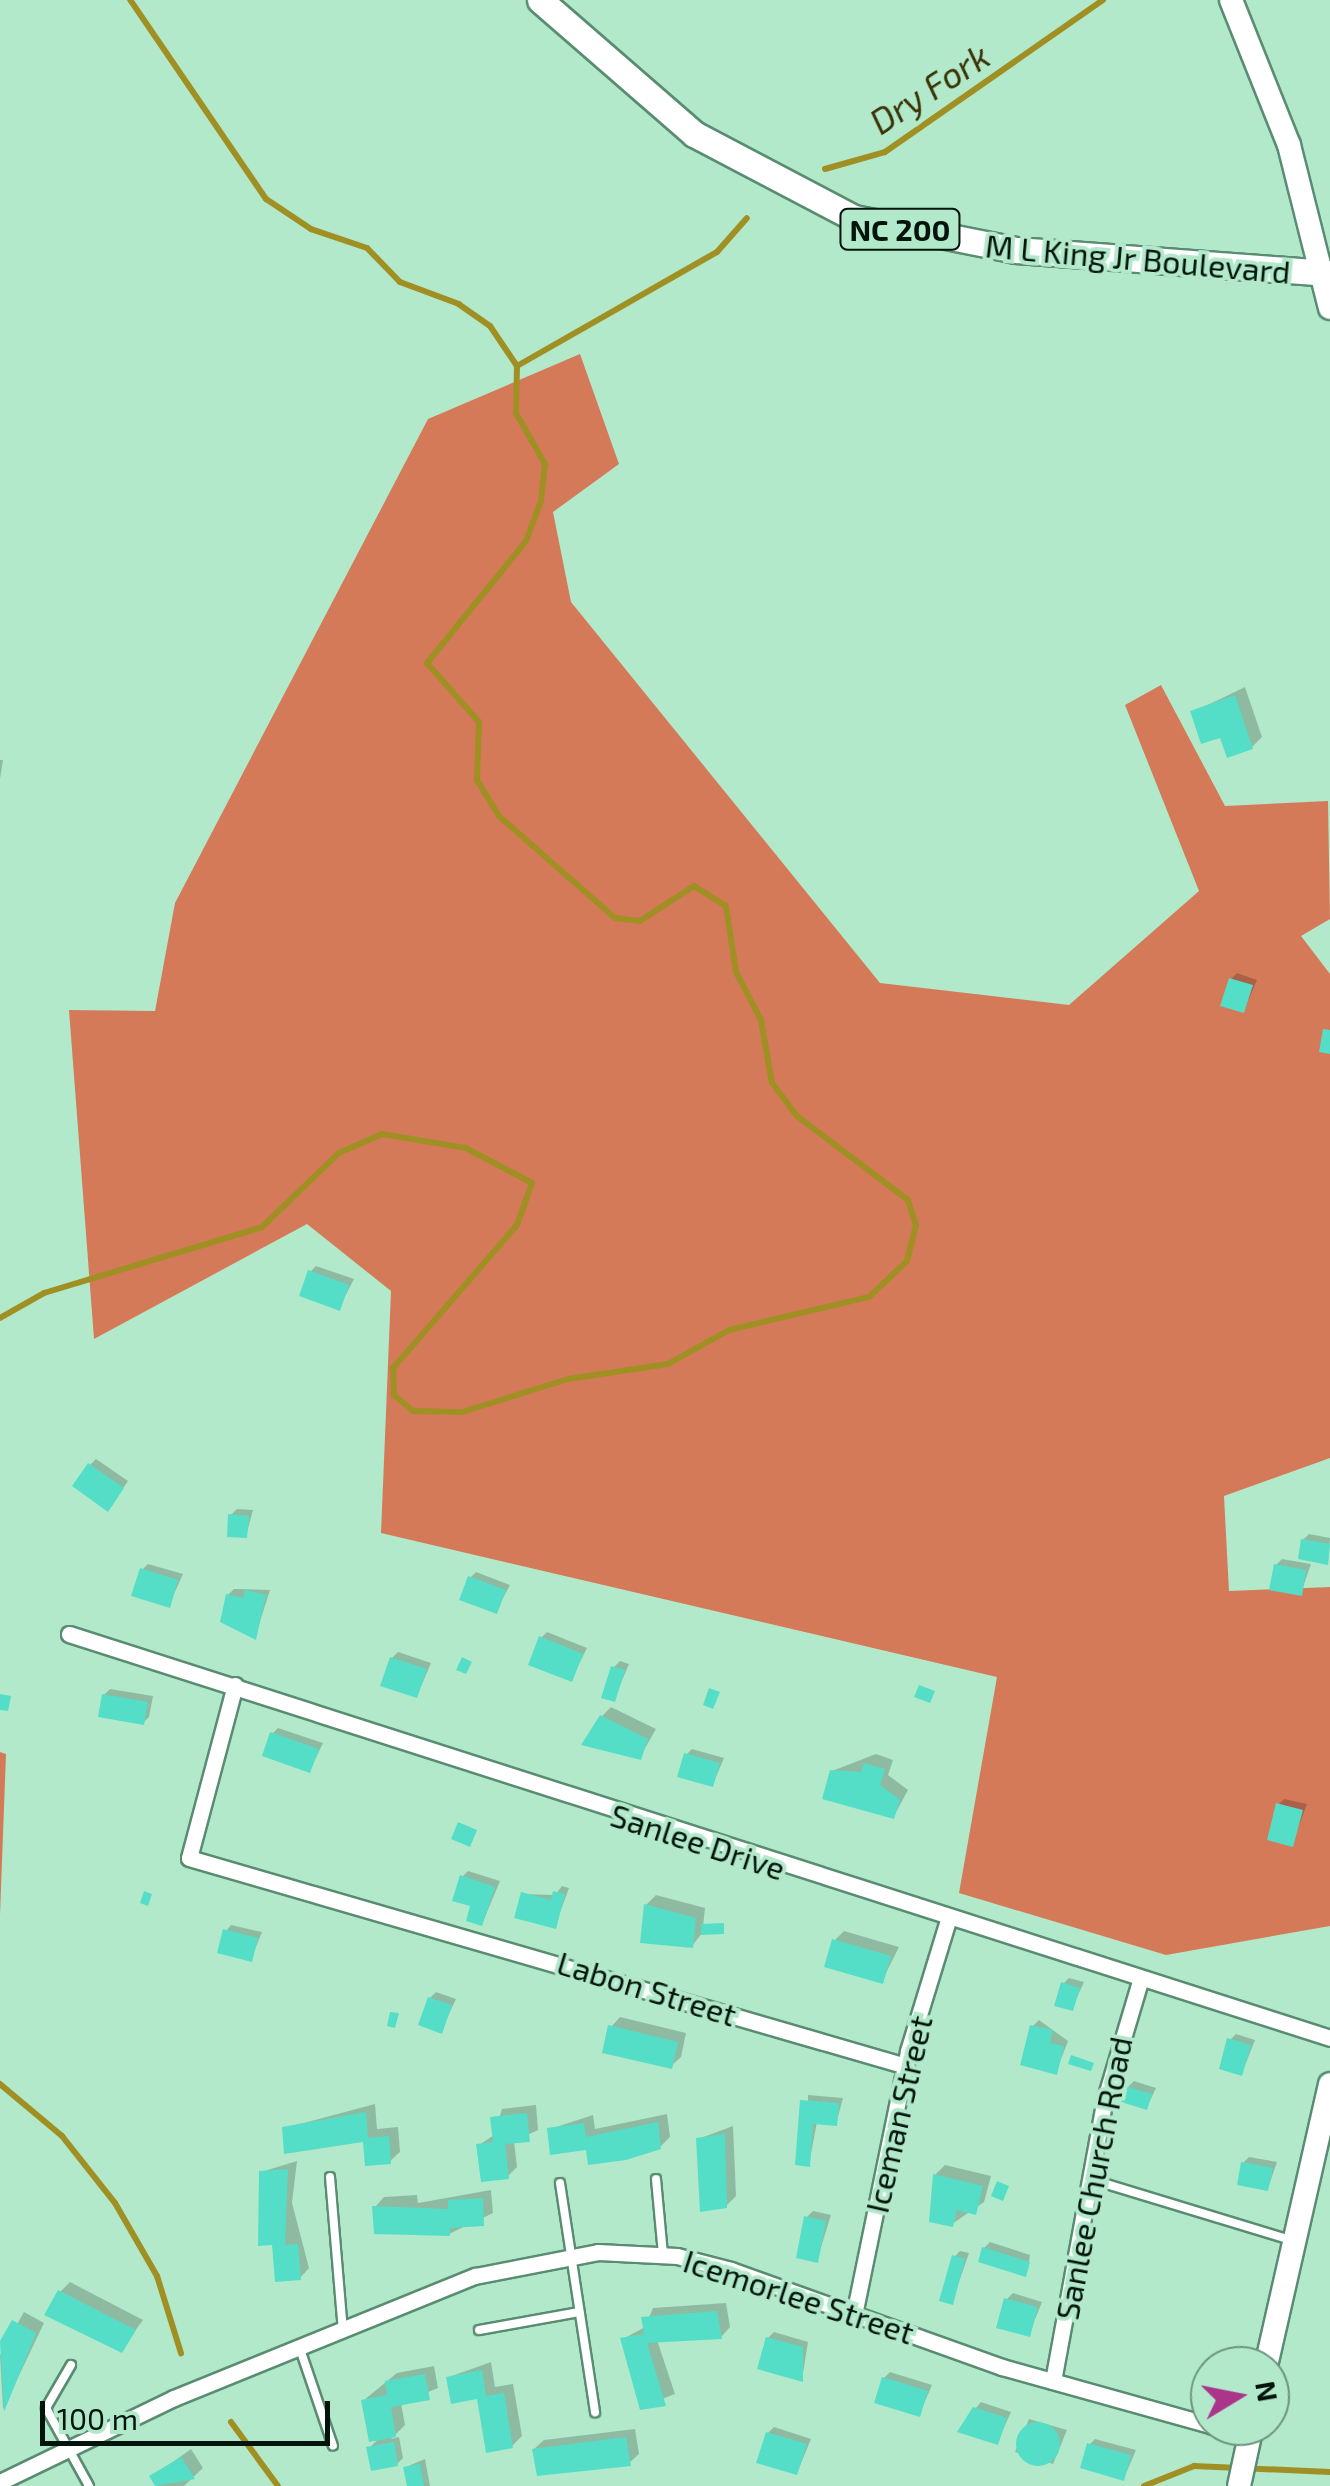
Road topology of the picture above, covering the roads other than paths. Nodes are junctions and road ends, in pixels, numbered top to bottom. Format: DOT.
graph roads {
  1 [pos="540,0"];
  2 [pos="1231,0"];
  3 [pos="1326,272"];
  4 [pos="1330,308"];
  5 [pos="68,1634"];
  6 [pos="234,1685"];
  7 [pos="948,1920"];
  8 [pos="1141,1978"];
  9 [pos="1330,2038"];
  10 [pos="906,2066"];
  11 [pos="1330,2084"];
  12 [pos="330,2178"];
  13 [pos="656,2179"];
  14 [pos="1090,2180"];
  15 [pos="560,2183"];
  16 [pos="1295,2242"];
  17 [pos="664,2254"];
  18 [pos="570,2255"];
  19 [pos="854,2310"];
  20 [pos="579,2312"];
  21 [pos="480,2330"];
  22 [pos="342,2331"];
  23 [pos="1271,2346"];
  24 [pos="300,2349"];
  25 [pos="71,2365"];
  26 [pos="1052,2381"];
  27 [pos="595,2412"];
  28 [pos="1190,2420"];
  29 [pos="334,2446"];
  30 [pos="1248,2446"];
  31 [pos="62,2448"];
  32 [pos="0,2482"];
  33 [pos="89,2486"];
  34 [pos="1239,2486"];
  1 -- 3 [label="main road, M L King Jr Boulevard / NC 200"];
  2 -- 3 [label="main road"];
  3 -- 4 [label="main road"];
  5 -- 6 [label="street, Sanlee Drive"];
  6 -- 7 [label="street, Sanlee Drive"];
  6 -- 10 [label="street, Labon Street"];
  7 -- 8 [label="street, Sanlee Drive"];
  7 -- 10 [label="street, Iceman Street"];
  8 -- 9 [label="street, Sanlee Drive"];
  8 -- 14 [label="street, Sanlee Church Road"];
  10 -- 19 [label="street, Iceman Street"];
  11 -- 16 [label="main road"];
  12 -- 22 [label="lane"];
  13 -- 17 [label="lane"];
  14 -- 16 [label="lane"];
  14 -- 26 [label="street, Sanlee Church Road"];
  15 -- 18 [label="lane"];
  16 -- 23 [label="main road"];
  17 -- 18 [label="street, Icemorlee Street"];
  17 -- 19 [label="street, Icemorlee Street"];
  18 -- 20 [label="lane"];
  18 -- 22 [label="street, Icemorlee Street"];
  19 -- 26 [label="street, Icemorlee Street"];
  20 -- 21 [label="lane"];
  20 -- 27 [label="lane"];
  22 -- 24 [label="street, Icemorlee Street"];
  24 -- 29 [label="lane"];
  24 -- 31 [label="street, Icemorlee Street"];
  25 -- 31 [label="lane"];
  26 -- 28 [label="street, Icemorlee Street"];
  30 -- 34 [label="main road"];
  31 -- 32 [label="street, Icemorlee Street"];
  31 -- 33 [label="lane"];
}
